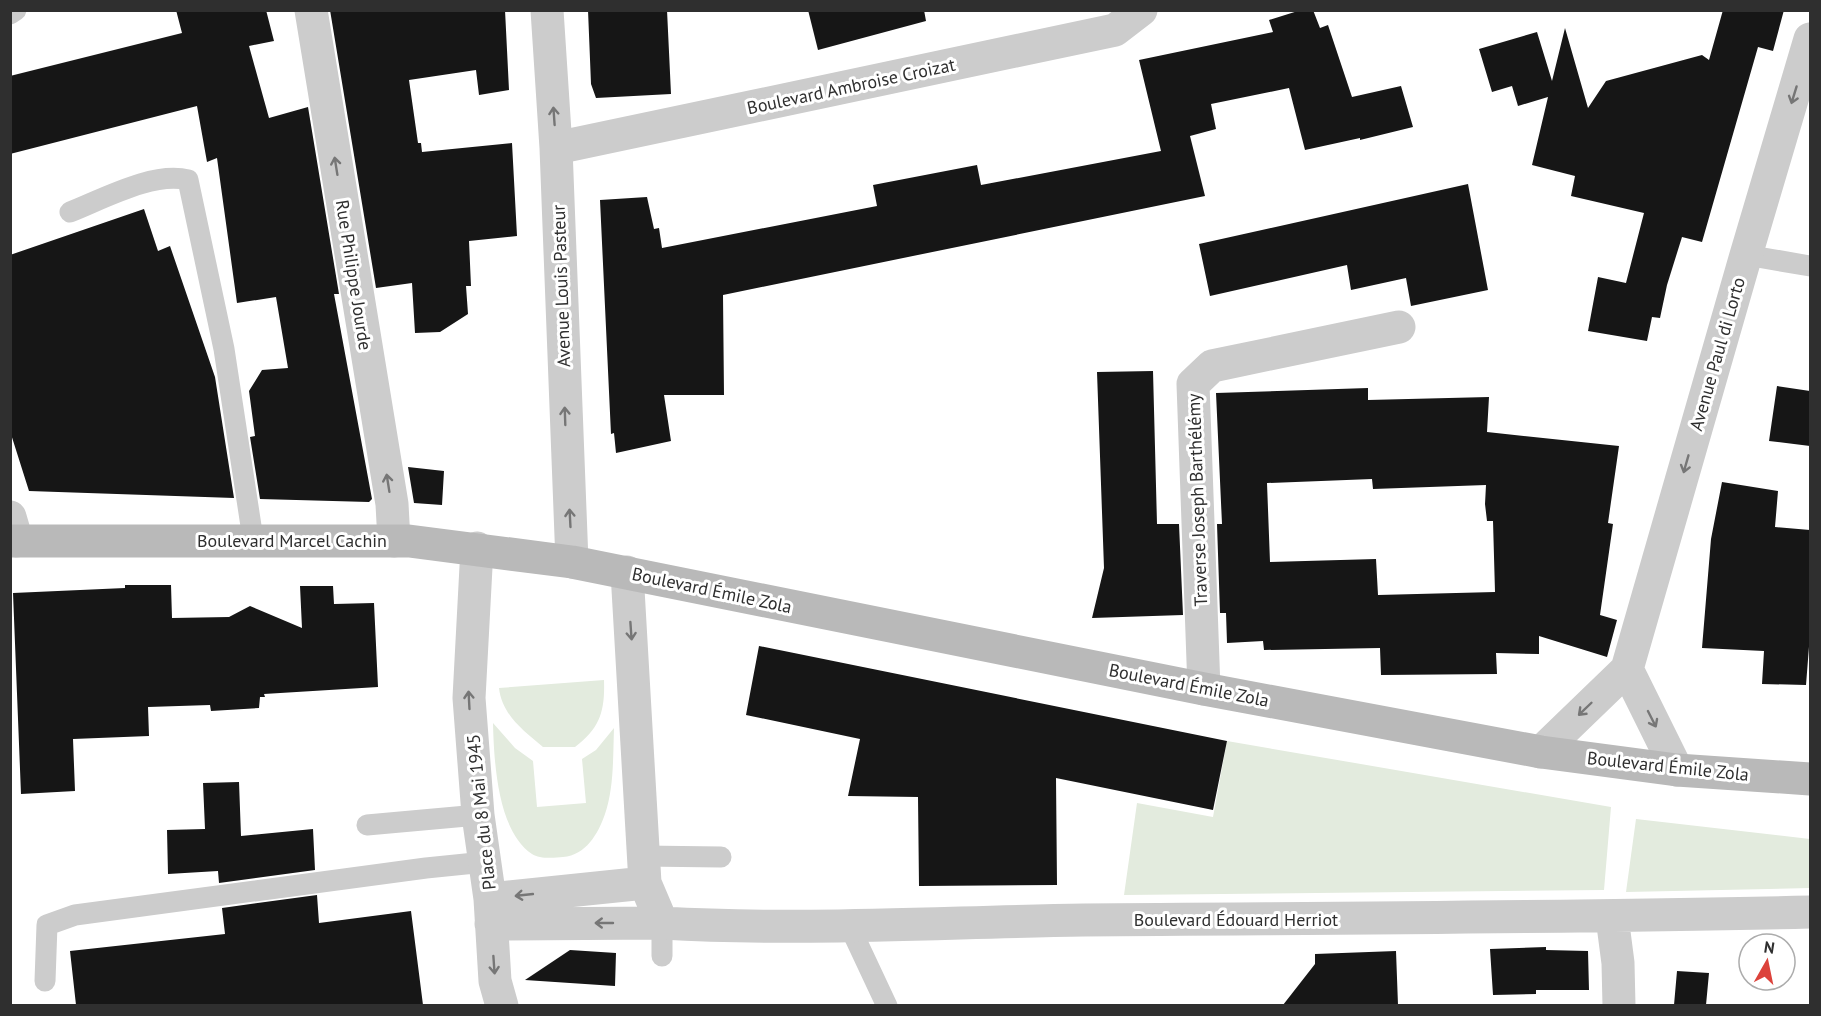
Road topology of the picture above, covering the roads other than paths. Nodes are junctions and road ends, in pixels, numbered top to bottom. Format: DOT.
graph roads {
  1 [pos="16,10"];
  2 [pos="311,10"];
  3 [pos="547,10"];
  4 [pos="1141,10"];
  5 [pos="10,14"];
  6 [pos="1810,39"];
  7 [pos="556,148"];
  8 [pos="70,212"];
  9 [pos="1746,255"];
  10 [pos="1810,266"];
  11 [pos="1399,327"];
  12 [pos="13,533"];
  13 [pos="254,539"];
  14 [pos="394,541"];
  15 [pos="477,548"];
  16 [pos="572,562"];
  17 [pos="627,572"];
  18 [pos="1627,669"];
  19 [pos="1204,689"];
  20 [pos="1541,752"];
  21 [pos="1677,770"];
  22 [pos="1810,779"];
  23 [pos="478,815"];
  24 [pos="367,825"];
  25 [pos="721,856"];
  26 [pos="485,862"];
  27 [pos="644,869"];
  28 [pos="490,912"];
  29 [pos="1810,912"];
  30 [pos="1612,917"];
  31 [pos="662,923"];
  32 [pos="849,925"];
  33 [pos="662,956"];
  34 [pos="45,981"];
  35 [pos="502,1005"];
  36 [pos="887,1005"];
  37 [pos="1619,1005"];
  1 -- 5 [label="lane"];
  14 -- 2 [label="street, Rue Philippe Jourde, one-way"];
  7 -- 3 [label="street, Avenue Louis Pasteur, one-way"];
  4 -- 7 [label="street, Boulevard Ambroise Croizat"];
  6 -- 9 [label="street, Avenue Paul di Lorto, one-way"];
  16 -- 7 [label="street, Avenue Louis Pasteur, one-way"];
  8 -- 13 [label="lane"];
  9 -- 10 [label="lane"];
  9 -- 18 [label="street, Avenue Paul di Lorto, one-way"];
  11 -- 19 [label="street, Traverse Joseph Barthélémy"];
  12 -- 13 [label="main road, Boulevard Marcel Cachin"];
  13 -- 14 [label="main road, Boulevard Marcel Cachin"];
  14 -- 15 [label="main road, Boulevard Marcel Cachin"];
  15 -- 16 [label="main road, Boulevard Marcel Cachin"];
  23 -- 15 [label="street, Place du 8 Mai 1945, one-way"];
  16 -- 17 [label="main road, Boulevard Émile Zola"];
  17 -- 19 [label="main road, Boulevard Émile Zola"];
  17 -- 27 [label="street, one-way"];
  18 -- 20 [label="street, Avenue Paul di Lorto, one-way"];
  18 -- 21 [label="street, one-way"];
  19 -- 20 [label="main road, Boulevard Émile Zola"];
  20 -- 21 [label="main road, Boulevard Émile Zola"];
  21 -- 22 [label="main road, Boulevard Émile Zola"];
  23 -- 24 [label="lane"];
  23 -- 26 [label="street, Place du 8 Mai 1945"];
  25 -- 27 [label="lane"];
  26 -- 28 [label="street, Place du 8 Mai 1945"];
  26 -- 34 [label="lane"];
  27 -- 28 [label="street, Place du 8 Mai 1945, one-way"];
  27 -- 31 [label="street"];
  31 -- 28 [label="street, Boulevard Édouard Herriot, one-way"];
  28 -- 35 [label="street, one-way"];
  29 -- 30 [label="street, Boulevard Édouard Herriot"];
  30 -- 32 [label="street, Boulevard Édouard Herriot"];
  30 -- 37 [label="street"];
  31 -- 32 [label="street, Boulevard Édouard Herriot"];
  31 -- 33 [label="lane"];
  32 -- 36 [label="lane"];
}
